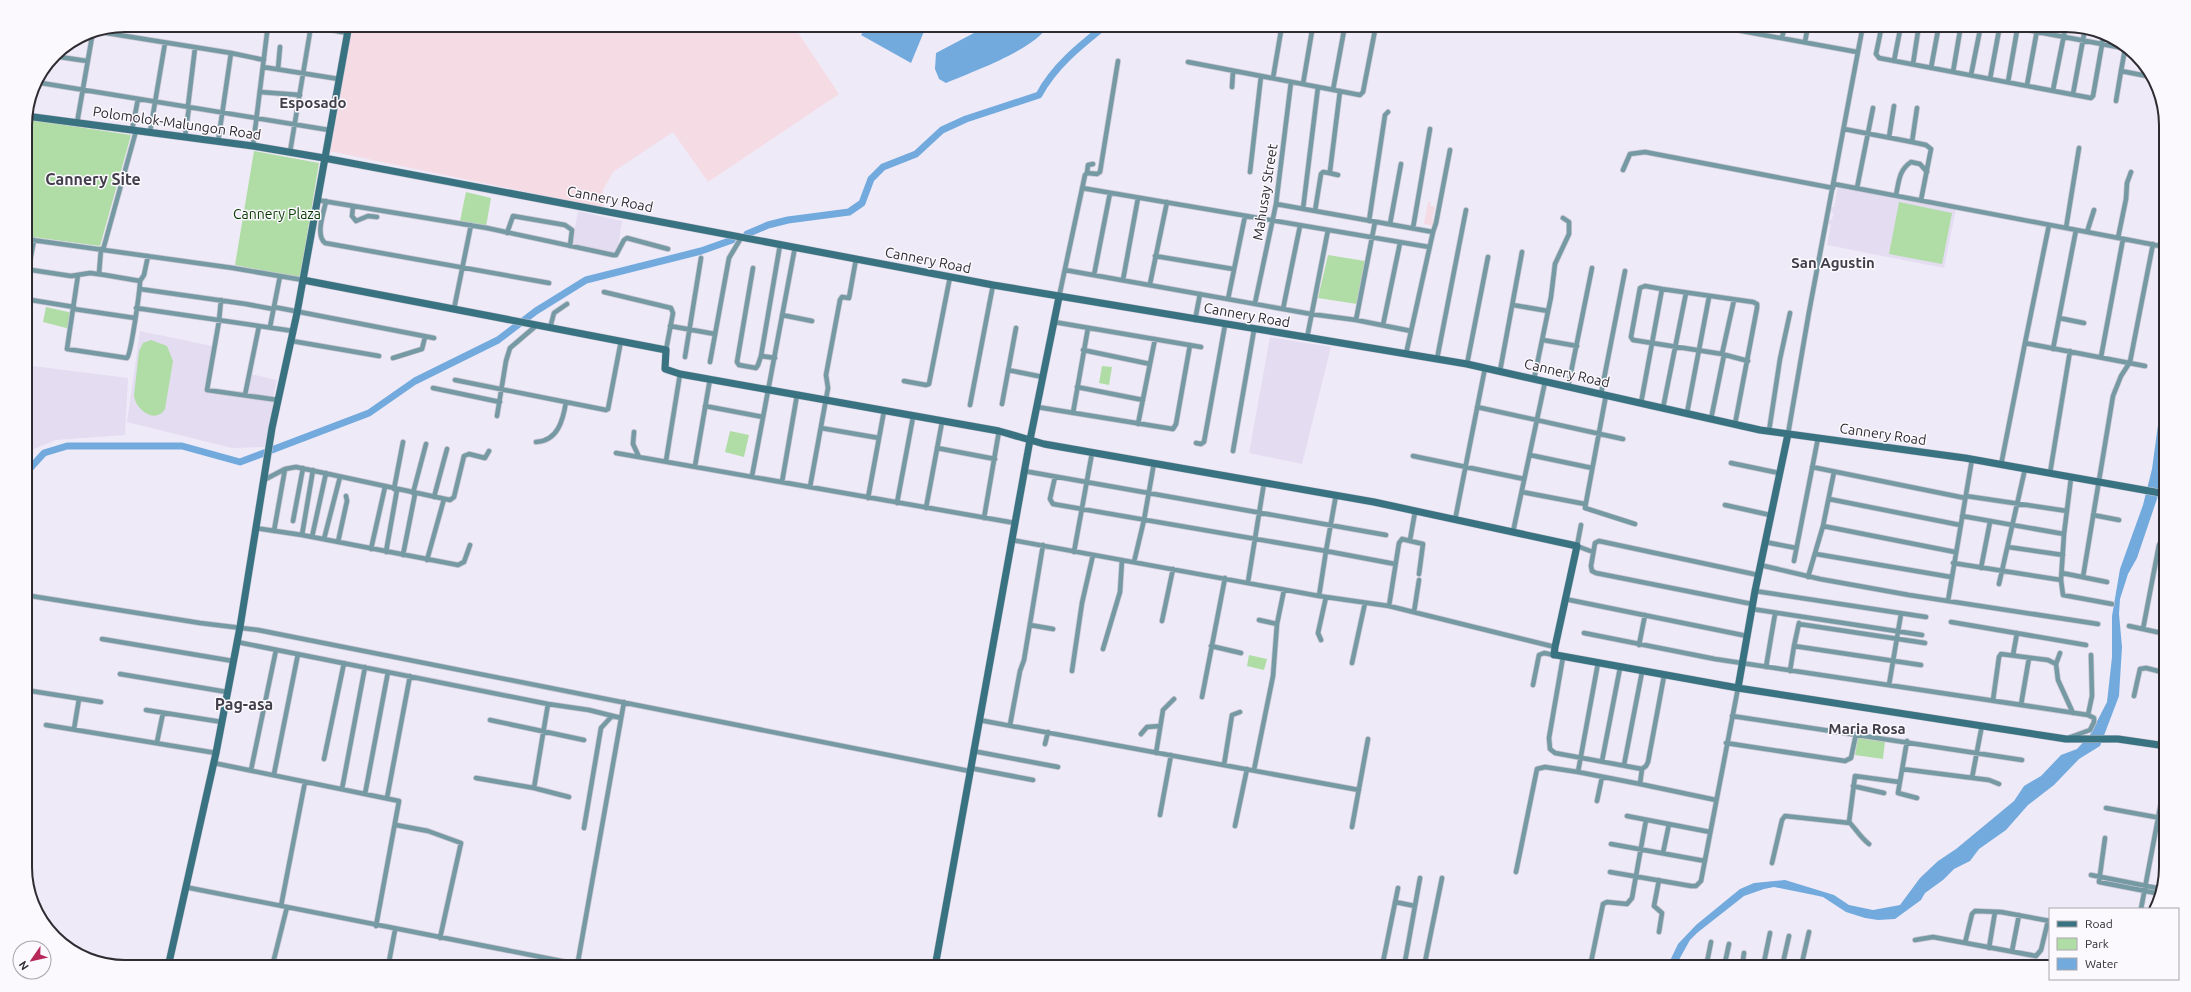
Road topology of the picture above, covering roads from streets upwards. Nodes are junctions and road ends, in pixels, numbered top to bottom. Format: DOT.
graph roads {
  1 [pos="267,32"];
  2 [pos="310,32"];
  3 [pos="342,32"];
  4 [pos="1281,32"];
  5 [pos="1312,32"];
  6 [pos="1344,32"];
  7 [pos="1375,32"];
  8 [pos="1756,32"];
  9 [pos="1783,32"];
  10 [pos="1807,32"];
  11 [pos="1862,32"];
  12 [pos="1881,32"];
  13 [pos="1900,32"];
  14 [pos="1918,32"];
  15 [pos="1938,32"];
  16 [pos="1960,32"];
  17 [pos="1979,32"];
  18 [pos="2000,32"];
  19 [pos="2017,32"];
  20 [pos="2037,32"];
  21 [pos="2065,32"];
  22 [pos="347,33"];
  23 [pos="109,34"];
  24 [pos="1763,34"];
  25 [pos="2084,34"];
  26 [pos="2064,37"];
  27 [pos="92,38"];
  28 [pos="1782,38"];
  29 [pos="2103,39"];
  30 [pos="2082,41"];
  31 [pos="1805,42"];
  32 [pos="164,43"];
  33 [pos="2102,44"];
  34 [pos="280,47"];
  35 [pos="196,48"];
  36 [pos="2118,48"];
  37 [pos="1858,52"];
  38 [pos="2124,52"];
  39 [pos="231,53"];
  40 [pos="61,57"];
  41 [pos="264,60"];
  42 [pos="87,61"];
  43 [pos="1118,61"];
  44 [pos="1894,61"];
  45 [pos="1188,62"];
  46 [pos="1913,64"];
  47 [pos="263,67"];
  48 [pos="1931,68"];
  49 [pos="278,69"];
  50 [pos="1233,71"];
  51 [pos="2121,71"];
  52 [pos="1953,72"];
  53 [pos="303,73"];
  54 [pos="1971,75"];
  55 [pos="1261,76"];
  56 [pos="2145,76"];
  57 [pos="1272,78"];
  58 [pos="339,79"];
  59 [pos="1990,79"];
  60 [pos="1291,82"];
  61 [pos="2008,82"];
  62 [pos="42,83"];
  63 [pos="1303,84"];
  64 [pos="2027,85"];
  65 [pos="1232,87"];
  66 [pos="1318,87"];
  67 [pos="82,89"];
  68 [pos="1333,90"];
  69 [pos="2054,90"];
  70 [pos="1340,91"];
  71 [pos="260,92"];
  72 [pos="2072,94"];
  73 [pos="300,95"];
  74 [pos="138,99"];
  75 [pos="2116,101"];
  76 [pos="155,102"];
  77 [pos="1894,106"];
  78 [pos="189,107"];
  79 [pos="1872,108"];
  80 [pos="1917,108"];
  81 [pos="223,112"];
  82 [pos="1388,112"];
  83 [pos="32,117"];
  84 [pos="257,118"];
  85 [pos="77,123"];
  86 [pos="295,124"];
  87 [pos="1430,129"];
  88 [pos="1844,129"];
  89 [pos="134,130"];
  90 [pos="329,130"];
  91 [pos="150,132"];
  92 [pos="1867,134"];
  93 [pos="185,137"];
  94 [pos="1889,137"];
  95 [pos="218,142"];
  96 [pos="1912,142"];
  97 [pos="253,146"];
  98 [pos="2079,148"];
  99 [pos="1450,150"];
  100 [pos="290,152"];
  101 [pos="324,158"];
  102 [pos="1093,164"];
  103 [pos="1401,164"];
  104 [pos="1624,170"];
  105 [pos="1250,172"];
  106 [pos="1926,172"];
  107 [pos="2131,172"];
  108 [pos="1087,173"];
  109 [pos="1329,173"];
  110 [pos="1338,175"];
  111 [pos="1833,186"];
  112 [pos="1082,188"];
  113 [pos="1857,188"];
  114 [pos="1110,193"];
  115 [pos="1896,195"];
  116 [pos="1138,198"];
  117 [pos="317,200"];
  118 [pos="1921,200"];
  119 [pos="326,202"];
  120 [pos="1167,202"];
  121 [pos="1276,204"];
  122 [pos="353,206"];
  123 [pos="1303,209"];
  124 [pos="1466,210"];
  125 [pos="2094,210"];
  126 [pos="1315,211"];
  127 [pos="1244,216"];
  128 [pos="377,217"];
  129 [pos="1563,218"];
  130 [pos="1273,221"];
  131 [pos="1369,221"];
  132 [pos="1375,222"];
  133 [pos="1390,224"];
  134 [pos="471,225"];
  135 [pos="2049,225"];
  136 [pos="1300,226"];
  137 [pos="1413,228"];
  138 [pos="2066,228"];
  139 [pos="1328,230"];
  140 [pos="2076,230"];
  141 [pos="1433,232"];
  142 [pos="2087,232"];
  143 [pos="507,233"];
  144 [pos="741,238"];
  145 [pos="1372,238"];
  146 [pos="2118,238"];
  147 [pos="2123,239"];
  148 [pos="34,240"];
  149 [pos="1400,243"];
  150 [pos="2153,244"];
  151 [pos="780,245"];
  152 [pos="570,246"];
  153 [pos="2159,246"];
  154 [pos="1429,247"];
  155 [pos="32,248"];
  156 [pos="795,248"];
  157 [pos="668,249"];
  158 [pos="102,250"];
  159 [pos="1522,252"];
  160 [pos="148,256"];
  161 [pos="1155,256"];
  162 [pos="1488,257"];
  163 [pos="701,258"];
  164 [pos="856,259"];
  165 [pos="463,267"];
  166 [pos="753,268"];
  167 [pos="1592,268"];
  168 [pos="1233,269"];
  169 [pos="32,270"];
  170 [pos="1065,270"];
  171 [pos="1625,271"];
  172 [pos="99,274"];
  173 [pos="78,275"];
  174 [pos="1094,275"];
  175 [pos="280,276"];
  176 [pos="950,277"];
  177 [pos="303,280"];
  178 [pos="1123,280"];
  179 [pos="140,281"];
  180 [pos="549,283"];
  181 [pos="1150,284"];
  182 [pos="993,285"];
  183 [pos="140,289"];
  184 [pos="1662,289"];
  185 [pos="604,292"];
  186 [pos="1686,293"];
  187 [pos="1200,294"];
  188 [pos="1059,297"];
  189 [pos="1709,297"];
  190 [pos="1228,299"];
  191 [pos="32,300"];
  192 [pos="221,300"];
  193 [pos="1734,300"];
  194 [pos="567,304"];
  195 [pos="1255,304"];
  196 [pos="1514,305"];
  197 [pos="74,308"];
  198 [pos="136,308"];
  199 [pos="274,308"];
  200 [pos="454,308"];
  201 [pos="1283,309"];
  202 [pos="1548,311"];
  203 [pos="297,313"];
  204 [pos="1790,313"];
  205 [pos="1311,314"];
  206 [pos="782,315"];
  207 [pos="135,318"];
  208 [pos="2059,318"];
  209 [pos="1195,320"];
  210 [pos="1356,320"];
  211 [pos="219,321"];
  212 [pos="812,321"];
  213 [pos="1054,322"];
  214 [pos="2084,324"];
  215 [pos="537,325"];
  216 [pos="1225,325"];
  217 [pos="1383,325"];
  218 [pos="259,326"];
  219 [pos="670,326"];
  220 [pos="270,327"];
  221 [pos="550,328"];
  222 [pos="1016,328"];
  223 [pos="1088,328"];
  224 [pos="689,330"];
  225 [pos="1254,330"];
  226 [pos="294,331"];
  227 [pos="1411,331"];
  228 [pos="715,334"];
  229 [pos="425,336"];
  230 [pos="434,338"];
  231 [pos="1307,338"];
  232 [pos="1155,339"];
  233 [pos="1542,340"];
  234 [pos="292,341"];
  235 [pos="621,341"];
  236 [pos="1652,342"];
  237 [pos="2025,344"];
  238 [pos="1190,345"];
  239 [pos="1576,346"];
  240 [pos="1202,347"];
  241 [pos="1675,347"];
  242 [pos="2053,349"];
  243 [pos="666,350"];
  244 [pos="1083,350"];
  245 [pos="1699,351"];
  246 [pos="2070,352"];
  247 [pos="1406,354"];
  248 [pos="1722,355"];
  249 [pos="379,356"];
  250 [pos="761,356"];
  251 [pos="685,357"];
  252 [pos="2101,357"];
  253 [pos="393,358"];
  254 [pos="775,358"];
  255 [pos="1437,359"];
  256 [pos="1748,361"];
  257 [pos="710,362"];
  258 [pos="2130,362"];
  259 [pos="1150,364"];
  260 [pos="1467,364"];
  261 [pos="2145,366"];
  262 [pos="1485,368"];
  263 [pos="1008,370"];
  264 [pos="1500,371"];
  265 [pos="680,374"];
  266 [pos="1043,377"];
  267 [pos="710,379"];
  268 [pos="1534,379"];
  269 [pos="455,380"];
  270 [pos="904,382"];
  271 [pos="1545,382"];
  272 [pos="1077,387"];
  273 [pos="1568,387"];
  274 [pos="433,388"];
  275 [pos="768,390"];
  276 [pos="502,391"];
  277 [pos="1604,394"];
  278 [pos="245,395"];
  279 [pos="796,395"];
  280 [pos="278,400"];
  281 [pos="826,400"];
  282 [pos="1143,400"];
  283 [pos="500,402"];
  284 [pos="566,402"];
  285 [pos="1641,403"];
  286 [pos="1002,404"];
  287 [pos="970,405"];
  288 [pos="705,406"];
  289 [pos="1037,407"];
  290 [pos="1477,407"];
  291 [pos="1663,408"];
  292 [pos="884,411"];
  293 [pos="1073,413"];
  294 [pos="1688,413"];
  295 [pos="497,416"];
  296 [pos="912,416"];
  297 [pos="763,417"];
  298 [pos="1711,419"];
  299 [pos="1537,420"];
  300 [pos="942,422"];
  301 [pos="1138,424"];
  302 [pos="1735,424"];
  303 [pos="821,428"];
  304 [pos="1770,431"];
  305 [pos="634,432"];
  306 [pos="999,432"];
  307 [pos="1788,434"];
  308 [pos="1599,435"];
  309 [pos="879,438"];
  310 [pos="1818,438"];
  311 [pos="1623,439"];
  312 [pos="1030,440"];
  313 [pos="403,442"];
  314 [pos="536,442"];
  315 [pos="1196,443"];
  316 [pos="426,444"];
  317 [pos="937,448"];
  318 [pos="447,449"];
  319 [pos="489,450"];
  320 [pos="1233,451"];
  321 [pos="616,453"];
  322 [pos="1092,453"];
  323 [pos="1530,455"];
  324 [pos="1413,456"];
  325 [pos="639,457"];
  326 [pos="994,459"];
  327 [pos="1972,459"];
  328 [pos="666,461"];
  329 [pos="1154,463"];
  330 [pos="1731,463"];
  331 [pos="2001,465"];
  332 [pos="694,466"];
  333 [pos="1465,466"];
  334 [pos="1812,467"];
  335 [pos="303,468"];
  336 [pos="1592,468"];
  337 [pos="285,469"];
  338 [pos="2025,469"];
  339 [pos="313,470"];
  340 [pos="1024,471"];
  341 [pos="1834,472"];
  342 [pos="326,473"];
  343 [pos="1779,473"];
  344 [pos="2050,473"];
  345 [pos="340,476"];
  346 [pos="752,476"];
  347 [pos="1055,477"];
  348 [pos="2071,478"];
  349 [pos="1524,479"];
  350 [pos="264,480"];
  351 [pos="1086,481"];
  352 [pos="782,482"];
  353 [pos="1264,483"];
  354 [pos="2099,483"];
  355 [pos="384,487"];
  356 [pos="810,487"];
  357 [pos="396,489"];
  358 [pos="1148,492"];
  359 [pos="1522,492"];
  360 [pos="2159,493"];
  361 [pos="414,494"];
  362 [pos="1336,494"];
  363 [pos="346,496"];
  364 [pos="434,497"];
  365 [pos="1965,497"];
  366 [pos="868,498"];
  367 [pos="444,499"];
  368 [pos="1829,499"];
  369 [pos="897,503"];
  370 [pos="1585,504"];
  371 [pos="2018,504"];
  372 [pos="1724,505"];
  373 [pos="926,508"];
  374 [pos="1081,508"];
  375 [pos="2067,511"];
  376 [pos="1259,512"];
  377 [pos="1415,512"];
  378 [pos="2093,515"];
  379 [pos="1770,516"];
  380 [pos="1962,516"];
  381 [pos="984,518"];
  382 [pos="1144,520"];
  383 [pos="1455,520"];
  384 [pos="2119,520"];
  385 [pos="293,521"];
  386 [pos="1990,522"];
  387 [pos="1015,523"];
  388 [pos="1635,524"];
  389 [pos="1331,525"];
  390 [pos="1580,525"];
  391 [pos="1960,525"];
  392 [pos="1823,526"];
  393 [pos="2012,526"];
  394 [pos="255,528"];
  395 [pos="274,531"];
  396 [pos="1513,532"];
  397 [pos="2064,534"];
  398 [pos="302,535"];
  399 [pos="1386,535"];
  400 [pos="312,537"];
  401 [pos="1254,539"];
  402 [pos="324,540"];
  403 [pos="1012,540"];
  404 [pos="1410,540"];
  405 [pos="338,542"];
  406 [pos="1765,542"];
  407 [pos="2159,545"];
  408 [pos="470,546"];
  409 [pos="1044,546"];
  410 [pos="1576,546"];
  411 [pos="2008,547"];
  412 [pos="1796,548"];
  413 [pos="371,549"];
  414 [pos="1326,551"];
  415 [pos="386,552"];
  416 [pos="1074,552"];
  417 [pos="1593,552"];
  418 [pos="1956,552"];
  419 [pos="1816,554"];
  420 [pos="403,555"];
  421 [pos="1092,555"];
  422 [pos="2063,555"];
  423 [pos="427,560"];
  424 [pos="1122,560"];
  425 [pos="1794,561"];
  426 [pos="1134,562"];
  427 [pos="1953,563"];
  428 [pos="1395,564"];
  429 [pos="1760,565"];
  430 [pos="1981,568"];
  431 [pos="1172,569"];
  432 [pos="2002,571"];
  433 [pos="2062,573"];
  434 [pos="1419,574"];
  435 [pos="1758,575"];
  436 [pos="1808,577"];
  437 [pos="1951,577"];
  438 [pos="2083,577"];
  439 [pos="1225,578"];
  440 [pos="1419,580"];
  441 [pos="2061,580"];
  442 [pos="1248,582"];
  443 [pos="2107,582"];
  444 [pos="1999,584"];
  445 [pos="1284,590"];
  446 [pos="1755,591"];
  447 [pos="1319,596"];
  448 [pos="32,597"];
  449 [pos="1326,597"];
  450 [pos="1565,599"];
  451 [pos="1948,601"];
  452 [pos="1365,603"];
  453 [pos="2112,604"];
  454 [pos="1389,606"];
  455 [pos="1752,607"];
  456 [pos="1414,612"];
  457 [pos="1775,614"];
  458 [pos="1901,614"];
  459 [pos="1645,615"];
  460 [pos="1799,617"];
  461 [pos="1926,617"];
  462 [pos="1259,620"];
  463 [pos="1162,621"];
  464 [pos="1951,622"];
  465 [pos="1277,624"];
  466 [pos="1799,624"];
  467 [pos="2098,624"];
  468 [pos="1030,626"];
  469 [pos="2129,626"];
  470 [pos="240,628"];
  471 [pos="1053,629"];
  472 [pos="2143,629"];
  473 [pos="1896,630"];
  474 [pos="2159,632"];
  475 [pos="1584,633"];
  476 [pos="2017,633"];
  477 [pos="1922,635"];
  478 [pos="1747,636"];
  479 [pos="1896,637"];
  480 [pos="102,639"];
  481 [pos="1321,640"];
  482 [pos="237,642"];
  483 [pos="1925,643"];
  484 [pos="1639,645"];
  485 [pos="2086,645"];
  486 [pos="1211,646"];
  487 [pos="1555,646"];
  488 [pos="1794,646"];
  489 [pos="1103,649"];
  490 [pos="276,650"];
  491 [pos="1241,653"];
  492 [pos="2060,653"];
  493 [pos="298,654"];
  494 [pos="1554,655"];
  495 [pos="2013,655"];
  496 [pos="2091,655"];
  497 [pos="1563,657"];
  498 [pos="2029,658"];
  499 [pos="1892,660"];
  500 [pos="233,661"];
  501 [pos="344,663"];
  502 [pos="1598,663"];
  503 [pos="1742,663"];
  504 [pos="1352,664"];
  505 [pos="2056,664"];
  506 [pos="1921,665"];
  507 [pos="365,667"];
  508 [pos="1766,667"];
  509 [pos="1620,668"];
  510 [pos="1072,671"];
  511 [pos="1790,671"];
  512 [pos="2159,671"];
  513 [pos="388,672"];
  514 [pos="1642,672"];
  515 [pos="120,674"];
  516 [pos="410,676"];
  517 [pos="1664,676"];
  518 [pos="1533,685"];
  519 [pos="1889,685"];
  520 [pos="1738,688"];
  521 [pos="32,691"];
  522 [pos="227,692"];
  523 [pos="2134,696"];
  524 [pos="1202,697"];
  525 [pos="79,699"];
  526 [pos="1174,699"];
  527 [pos="1993,700"];
  528 [pos="101,702"];
  529 [pos="624,702"];
  530 [pos="548,704"];
  531 [pos="2022,705"];
  532 [pos="146,710"];
  533 [pos="1240,712"];
  534 [pos="2073,713"];
  535 [pos="163,714"];
  536 [pos="2088,715"];
  537 [pos="612,716"];
  538 [pos="1732,716"];
  539 [pos="621,718"];
  540 [pos="490,720"];
  541 [pos="979,720"];
  542 [pos="222,722"];
  543 [pos="46,725"];
  544 [pos="1010,725"];
  545 [pos="1982,725"];
  546 [pos="1160,726"];
  547 [pos="74,729"];
  548 [pos="544,731"];
  549 [pos="1048,732"];
  550 [pos="1141,734"];
  551 [pos="1856,734"];
  552 [pos="1368,739"];
  553 [pos="2066,739"];
  554 [pos="584,740"];
  555 [pos="1907,741"];
  556 [pos="157,742"];
  557 [pos="1726,743"];
  558 [pos="1045,744"];
  559 [pos="2159,745"];
  560 [pos="973,751"];
  561 [pos="216,752"];
  562 [pos="1978,752"];
  563 [pos="1156,753"];
  564 [pos="1170,755"];
  565 [pos="1581,758"];
  566 [pos="324,759"];
  567 [pos="2022,760"];
  568 [pos="1602,761"];
  569 [pos="214,763"];
  570 [pos="1224,765"];
  571 [pos="1624,765"];
  572 [pos="1058,767"];
  573 [pos="969,769"];
  574 [pos="1246,769"];
  575 [pos="1642,769"];
  576 [pos="1902,769"];
  577 [pos="251,770"];
  578 [pos="1254,770"];
  579 [pos="1578,772"];
  580 [pos="274,774"];
  581 [pos="1602,777"];
  582 [pos="476,778"];
  583 [pos="1972,778"];
  584 [pos="1033,780"];
  585 [pos="305,782"];
  586 [pos="1899,782"];
  587 [pos="1640,784"];
  588 [pos="1999,784"];
  589 [pos="1853,786"];
  590 [pos="534,788"];
  591 [pos="342,789"];
  592 [pos="1359,790"];
  593 [pos="1884,793"];
  594 [pos="365,794"];
  595 [pos="569,797"];
  596 [pos="387,798"];
  597 [pos="1917,798"];
  598 [pos="1716,800"];
  599 [pos="1597,801"];
  600 [pos="2106,808"];
  601 [pos="2159,812"];
  602 [pos="1160,815"];
  603 [pos="1627,816"];
  604 [pos="2158,817"];
  605 [pos="1646,820"];
  606 [pos="1850,823"];
  607 [pos="1669,824"];
  608 [pos="396,825"];
  609 [pos="1235,826"];
  610 [pos="1352,827"];
  611 [pos="584,828"];
  612 [pos="1710,832"];
  613 [pos="2105,838"];
  614 [pos="1611,844"];
  615 [pos="1869,844"];
  616 [pos="1641,849"];
  617 [pos="1663,853"];
  618 [pos="1705,861"];
  619 [pos="1772,863"];
  620 [pos="1516,872"];
  621 [pos="1610,872"];
  622 [pos="2091,875"];
  623 [pos="1635,876"];
  624 [pos="2098,876"];
  625 [pos="1420,878"];
  626 [pos="1442,878"];
  627 [pos="1659,880"];
  628 [pos="185,887"];
  629 [pos="1398,888"];
  630 [pos="2145,889"];
  631 [pos="2156,889"];
  632 [pos="2155,892"];
  633 [pos="1395,902"];
  634 [pos="280,906"];
  635 [pos="1414,906"];
  636 [pos="287,907"];
  637 [pos="2141,908"];
  638 [pos="1995,912"];
  639 [pos="2019,915"];
  640 [pos="2049,921"];
  641 [pos="376,926"];
  642 [pos="395,930"];
  643 [pos="1659,932"];
  644 [pos="1809,932"];
  645 [pos="1770,933"];
  646 [pos="1789,936"];
  647 [pos="440,938"];
  648 [pos="1915,940"];
  649 [pos="1711,942"];
  650 [pos="1965,943"];
  651 [pos="1729,944"];
  652 [pos="1990,948"];
  653 [pos="2012,951"];
  654 [pos="1744,953"];
  655 [pos="169,960"];
  656 [pos="274,960"];
  657 [pos="389,960"];
  658 [pos="548,960"];
  659 [pos="578,960"];
  660 [pos="936,960"];
  661 [pos="1383,960"];
  662 [pos="1405,960"];
  663 [pos="1425,960"];
  664 [pos="1591,960"];
  665 [pos="1707,960"];
  666 [pos="1726,960"];
  667 [pos="1743,960"];
  668 [pos="1764,960"];
  669 [pos="1784,960"];
  670 [pos="1803,960"];
  1 -- 41 [label="street"];
  2 -- 53 [label="street"];
  3 -- 22 [label="street"];
  4 -- 57 [label="street"];
  5 -- 63 [label="street"];
  6 -- 68 [label="street"];
  7 -- 70 [label="street"];
  8 -- 24 [label="street"];
  9 -- 28 [label="street"];
  10 -- 31 [label="street"];
  11 -- 37 [label="street"];
  12 -- 44 [label="street"];
  13 -- 44 [label="street"];
  14 -- 46 [label="street"];
  15 -- 48 [label="street"];
  16 -- 52 [label="street"];
  17 -- 54 [label="street"];
  18 -- 59 [label="street"];
  19 -- 61 [label="street"];
  20 -- 26 [label="street"];
  20 -- 64 [label="street"];
  21 -- 26 [label="street"];
  22 -- 58 [label="street"];
  23 -- 32 [label="street"];
  24 -- 28 [label="street"];
  25 -- 30 [label="street"];
  26 -- 30 [label="street"];
  26 -- 69 [label="street"];
  27 -- 42 [label="street"];
  28 -- 31 [label="street"];
  29 -- 33 [label="street"];
  30 -- 33 [label="street"];
  30 -- 72 [label="street"];
  31 -- 37 [label="street"];
  32 -- 35 [label="street"];
  32 -- 76 [label="street"];
  33 -- 36 [label="street"];
  33 -- 72 [label="street"];
  34 -- 49 [label="street"];
  35 -- 39 [label="street"];
  35 -- 78 [label="street"];
  37 -- 88 [label="street"];
  38 -- 51 [label="street"];
  39 -- 41 [label="street"];
  39 -- 81 [label="street"];
  40 -- 42 [label="street"];
  41 -- 47 [label="street"];
  42 -- 67 [label="street"];
  43 -- 108 [label="street"];
  44 -- 46 [label="street"];
  45 -- 50 [label="street"];
  46 -- 48 [label="street"];
  47 -- 49 [label="street"];
  47 -- 71 [label="street"];
  48 -- 52 [label="street"];
  49 -- 53 [label="street"];
  50 -- 55 [label="street"];
  50 -- 65 [label="street"];
  51 -- 56 [label="street"];
  51 -- 75 [label="street"];
  52 -- 54 [label="street"];
  53 -- 58 [label="street"];
  53 -- 73 [label="street"];
  54 -- 59 [label="street"];
  55 -- 57 [label="street"];
  55 -- 105 [label="street"];
  57 -- 60 [label="street"];
  58 -- 90 [label="street"];
  59 -- 61 [label="street"];
  60 -- 63 [label="street"];
  60 -- 121 [label="street, Mahusay Street"];
  61 -- 64 [label="street"];
  62 -- 67 [label="street"];
  63 -- 66 [label="street"];
  64 -- 69 [label="street"];
  66 -- 68 [label="street"];
  66 -- 123 [label="street"];
  67 -- 74 [label="street"];
  67 -- 85 [label="street"];
  68 -- 70 [label="street"];
  69 -- 72 [label="street"];
  70 -- 109 [label="street"];
  71 -- 73 [label="street"];
  71 -- 84 [label="street"];
  73 -- 86 [label="street"];
  74 -- 76 [label="street"];
  74 -- 89 [label="street"];
  76 -- 78 [label="street"];
  76 -- 91 [label="street"];
  77 -- 94 [label="street"];
  78 -- 81 [label="street"];
  78 -- 93 [label="street"];
  79 -- 92 [label="street"];
  80 -- 96 [label="street"];
  81 -- 84 [label="street"];
  81 -- 95 [label="street"];
  82 -- 131 [label="street"];
  83 -- 85 [label="street, Polomolok-Malungon Road"];
  84 -- 86 [label="street"];
  84 -- 97 [label="street"];
  85 -- 89 [label="street, Polomolok-Malungon Road"];
  86 -- 90 [label="street"];
  86 -- 100 [label="street"];
  87 -- 137 [label="street"];
  88 -- 92 [label="street"];
  88 -- 111 [label="street"];
  89 -- 91 [label="street, Polomolok-Malungon Road"];
  89 -- 158 [label="street"];
  90 -- 101 [label="street"];
  91 -- 93 [label="street, Polomolok-Malungon Road"];
  92 -- 94 [label="street"];
  92 -- 113 [label="street"];
  93 -- 95 [label="street, Polomolok-Malungon Road"];
  94 -- 96 [label="street"];
  95 -- 97 [label="street, Polomolok-Malungon Road"];
  96 -- 106 [label="street"];
  97 -- 100 [label="street, Polomolok-Malungon Road"];
  98 -- 138 [label="street"];
  99 -- 141 [label="street"];
  100 -- 101 [label="street, Polomolok-Malungon Road"];
  101 -- 117 [label="street"];
  101 -- 144 [label="street, Cannery Road"];
  102 -- 108 [label="street"];
  103 -- 133 [label="street"];
  104 -- 111 [label="street"];
  106 -- 115 [label="street"];
  106 -- 118 [label="street"];
  107 -- 146 [label="street"];
  108 -- 112 [label="street"];
  109 -- 110 [label="street"];
  109 -- 126 [label="street"];
  111 -- 113 [label="street"];
  111 -- 307 [label="street"];
  112 -- 114 [label="street"];
  112 -- 170 [label="street"];
  113 -- 115 [label="street"];
  114 -- 116 [label="street"];
  114 -- 174 [label="street"];
  115 -- 118 [label="street"];
  116 -- 120 [label="street"];
  116 -- 178 [label="street"];
  117 -- 119 [label="street"];
  117 -- 177 [label="street"];
  118 -- 135 [label="street"];
  119 -- 122 [label="street"];
  119 -- 165 [label="street"];
  120 -- 127 [label="street"];
  120 -- 161 [label="street"];
  121 -- 123 [label="street"];
  121 -- 130 [label="street, Mahusay Street"];
  122 -- 128 [label="street"];
  122 -- 134 [label="street"];
  123 -- 126 [label="street"];
  124 -- 255 [label="street"];
  125 -- 142 [label="street"];
  126 -- 131 [label="street"];
  127 -- 130 [label="street"];
  127 -- 168 [label="street"];
  129 -- 202 [label="street"];
  130 -- 136 [label="street"];
  130 -- 195 [label="street, Mahusay Street"];
  131 -- 132 [label="street"];
  132 -- 133 [label="street"];
  132 -- 145 [label="street"];
  133 -- 137 [label="street"];
  134 -- 143 [label="street"];
  134 -- 165 [label="street"];
  135 -- 138 [label="street"];
  135 -- 237 [label="street"];
  136 -- 139 [label="street"];
  136 -- 201 [label="street"];
  137 -- 141 [label="street"];
  138 -- 140 [label="street"];
  139 -- 145 [label="street"];
  139 -- 205 [label="street"];
  140 -- 142 [label="street"];
  140 -- 208 [label="street"];
  141 -- 154 [label="street"];
  142 -- 146 [label="street"];
  143 -- 152 [label="street"];
  143 -- 152 [label="street"];
  144 -- 151 [label="street, Cannery Road"];
  144 -- 228 [label="street"];
  145 -- 149 [label="street"];
  145 -- 210 [label="street"];
  146 -- 147 [label="street"];
  147 -- 150 [label="street"];
  147 -- 252 [label="street"];
  148 -- 155 [label="street"];
  148 -- 158 [label="street"];
  149 -- 154 [label="street"];
  149 -- 217 [label="street"];
  150 -- 153 [label="street"];
  150 -- 258 [label="street"];
  151 -- 156 [label="street, Cannery Road"];
  151 -- 250 [label="street"];
  152 -- 157 [label="street"];
  154 -- 227 [label="street"];
  156 -- 164 [label="street, Cannery Road"];
  156 -- 206 [label="street"];
  158 -- 160 [label="street"];
  158 -- 172 [label="street"];
  159 -- 196 [label="street"];
  160 -- 175 [label="street"];
  160 -- 179 [label="street"];
  161 -- 168 [label="street"];
  161 -- 181 [label="street"];
  162 -- 260 [label="street"];
  163 -- 224 [label="street"];
  164 -- 176 [label="street, Cannery Road"];
  164 -- 281 [label="street"];
  165 -- 180 [label="street"];
  165 -- 200 [label="street"];
  166 -- 250 [label="street"];
  167 -- 239 [label="street"];
  168 -- 190 [label="street"];
  169 -- 173 [label="street"];
  170 -- 174 [label="street"];
  170 -- 188 [label="street"];
  171 -- 277 [label="street"];
  172 -- 173 [label="street"];
  172 -- 179 [label="street"];
  173 -- 197 [label="street"];
  174 -- 178 [label="street"];
  175 -- 177 [label="street"];
  175 -- 199 [label="street"];
  176 -- 182 [label="street, Cannery Road"];
  176 -- 270 [label="street"];
  177 -- 200 [label="street"];
  177 -- 203 [label="street"];
  178 -- 181 [label="street"];
  179 -- 183 [label="street"];
  181 -- 187 [label="street"];
  182 -- 188 [label="street, Cannery Road"];
  182 -- 287 [label="street"];
  183 -- 192 [label="street"];
  183 -- 198 [label="street"];
  184 -- 186 [label="street"];
  184 -- 236 [label="street"];
  184 -- 236 [label="street"];
  185 -- 219 [label="street"];
  186 -- 189 [label="street"];
  186 -- 241 [label="street"];
  187 -- 190 [label="street"];
  187 -- 209 [label="street"];
  188 -- 209 [label="street, Cannery Road"];
  188 -- 213 [label="street"];
  189 -- 193 [label="street"];
  189 -- 245 [label="street"];
  190 -- 195 [label="street"];
  191 -- 197 [label="street"];
  192 -- 199 [label="street"];
  192 -- 211 [label="street"];
  193 -- 248 [label="street"];
  193 -- 256 [label="street"];
  194 -- 221 [label="street"];
  195 -- 201 [label="street"];
  196 -- 202 [label="street"];
  196 -- 264 [label="street"];
  197 -- 207 [label="street"];
  197 -- 207 [label="street"];
  198 -- 207 [label="street"];
  198 -- 211 [label="street"];
  199 -- 203 [label="street"];
  199 -- 220 [label="street"];
  200 -- 215 [label="street"];
  201 -- 205 [label="street"];
  202 -- 233 [label="street"];
  203 -- 226 [label="street"];
  203 -- 229 [label="street"];
  204 -- 304 [label="street"];
  205 -- 210 [label="street"];
  205 -- 231 [label="street"];
  206 -- 212 [label="street"];
  206 -- 254 [label="street"];
  208 -- 214 [label="street"];
  208 -- 242 [label="street"];
  209 -- 216 [label="street, Cannery Road"];
  210 -- 217 [label="street"];
  211 -- 218 [label="street"];
  211 -- 278 [label="street"];
  213 -- 223 [label="street"];
  213 -- 266 [label="street"];
  215 -- 221 [label="street"];
  215 -- 276 [label="street"];
  216 -- 225 [label="street, Cannery Road"];
  216 -- 315 [label="street"];
  217 -- 227 [label="street"];
  218 -- 220 [label="street"];
  218 -- 278 [label="street"];
  219 -- 224 [label="street"];
  219 -- 243 [label="street"];
  220 -- 226 [label="street"];
  221 -- 235 [label="street"];
  222 -- 263 [label="street"];
  223 -- 232 [label="street"];
  223 -- 244 [label="street"];
  224 -- 228 [label="street"];
  224 -- 251 [label="street"];
  225 -- 231 [label="street, Cannery Road"];
  225 -- 320 [label="street"];
  226 -- 234 [label="street"];
  227 -- 247 [label="street"];
  228 -- 257 [label="street"];
  229 -- 230 [label="street"];
  229 -- 253 [label="street"];
  231 -- 247 [label="street, Cannery Road"];
  232 -- 238 [label="street"];
  232 -- 259 [label="street"];
  233 -- 239 [label="street"];
  233 -- 268 [label="street"];
  234 -- 249 [label="street"];
  234 -- 280 [label="street"];
  235 -- 243 [label="street"];
  235 -- 284 [label="street"];
  236 -- 241 [label="street"];
  236 -- 285 [label="street"];
  237 -- 242 [label="street"];
  237 -- 331 [label="street"];
  238 -- 240 [label="street"];
  238 -- 301 [label="street"];
  239 -- 273 [label="street"];
  241 -- 245 [label="street"];
  241 -- 291 [label="street"];
  242 -- 246 [label="street"];
  243 -- 265 [label="street"];
  244 -- 259 [label="street"];
  244 -- 272 [label="street"];
  245 -- 248 [label="street"];
  245 -- 294 [label="street"];
  246 -- 252 [label="street"];
  246 -- 344 [label="street"];
  247 -- 255 [label="street, Cannery Road"];
  248 -- 256 [label="street"];
  248 -- 298 [label="street"];
  250 -- 254 [label="street"];
  252 -- 258 [label="street"];
  254 -- 275 [label="street"];
  255 -- 260 [label="street, Cannery Road"];
  256 -- 302 [label="street"];
  258 -- 261 [label="street"];
  258 -- 354 [label="street"];
  259 -- 282 [label="street"];
  260 -- 262 [label="street, Cannery Road"];
  262 -- 264 [label="street, Cannery Road"];
  262 -- 290 [label="street"];
  263 -- 266 [label="street"];
  263 -- 286 [label="street"];
  264 -- 268 [label="street, Cannery Road"];
  265 -- 267 [label="street"];
  265 -- 328 [label="street"];
  266 -- 289 [label="street"];
  267 -- 275 [label="street"];
  267 -- 288 [label="street"];
  268 -- 271 [label="street, Cannery Road"];
  269 -- 276 [label="street"];
  271 -- 273 [label="street, Cannery Road"];
  271 -- 299 [label="street"];
  272 -- 282 [label="street"];
  272 -- 293 [label="street"];
  273 -- 277 [label="street, Cannery Road"];
  274 -- 283 [label="street"];
  275 -- 279 [label="street"];
  275 -- 297 [label="street"];
  276 -- 283 [label="street"];
  276 -- 284 [label="street"];
  277 -- 285 [label="street, Cannery Road"];
  277 -- 308 [label="street"];
  278 -- 280 [label="street"];
  279 -- 281 [label="street"];
  279 -- 352 [label="street"];
  280 -- 350 [label="street"];
  281 -- 292 [label="street"];
  281 -- 303 [label="street"];
  282 -- 301 [label="street"];
  283 -- 295 [label="street"];
  284 -- 314 [label="street"];
  285 -- 291 [label="street, Cannery Road"];
  288 -- 297 [label="street"];
  288 -- 332 [label="street"];
  289 -- 293 [label="street"];
  289 -- 312 [label="street"];
  290 -- 299 [label="street"];
  290 -- 333 [label="street"];
  291 -- 294 [label="street, Cannery Road"];
  292 -- 296 [label="street"];
  292 -- 309 [label="street"];
  293 -- 301 [label="street"];
  294 -- 298 [label="street, Cannery Road"];
  296 -- 300 [label="street"];
  296 -- 369 [label="street"];
  297 -- 346 [label="street"];
  298 -- 302 [label="street, Cannery Road"];
  299 -- 308 [label="street"];
  299 -- 323 [label="street"];
  300 -- 306 [label="street"];
  300 -- 317 [label="street"];
  302 -- 304 [label="street, Cannery Road"];
  303 -- 309 [label="street"];
  303 -- 356 [label="street"];
  304 -- 307 [label="street, Cannery Road"];
  305 -- 325 [label="street"];
  306 -- 312 [label="street"];
  306 -- 326 [label="street"];
  307 -- 310 [label="street, Cannery Road"];
  307 -- 343 [label="street"];
  308 -- 311 [label="street"];
  308 -- 336 [label="street"];
  309 -- 366 [label="street"];
  310 -- 327 [label="street, Cannery Road"];
  310 -- 334 [label="street"];
  312 -- 322 [label="street"];
  312 -- 340 [label="street"];
  313 -- 357 [label="street"];
  316 -- 361 [label="street"];
  317 -- 326 [label="street"];
  317 -- 373 [label="street"];
  318 -- 364 [label="street"];
  319 -- 367 [label="street"];
  321 -- 325 [label="street"];
  322 -- 329 [label="street"];
  322 -- 351 [label="street"];
  323 -- 336 [label="street"];
  323 -- 349 [label="street"];
  324 -- 333 [label="street"];
  325 -- 328 [label="street"];
  326 -- 381 [label="street"];
  327 -- 331 [label="street, Cannery Road"];
  327 -- 365 [label="street"];
  328 -- 332 [label="street"];
  329 -- 353 [label="street"];
  329 -- 358 [label="street"];
  330 -- 343 [label="street"];
  331 -- 338 [label="street, Cannery Road"];
  332 -- 346 [label="street"];
  333 -- 349 [label="street"];
  333 -- 383 [label="street"];
  334 -- 341 [label="street"];
  334 -- 412 [label="street"];
  335 -- 337 [label="street"];
  335 -- 339 [label="street"];
  335 -- 385 [label="street"];
  336 -- 370 [label="street"];
  337 -- 350 [label="street"];
  337 -- 395 [label="street"];
  338 -- 344 [label="street, Cannery Road"];
  338 -- 371 [label="street"];
  339 -- 342 [label="street"];
  339 -- 398 [label="street"];
  340 -- 347 [label="street"];
  340 -- 387 [label="street"];
  341 -- 365 [label="street"];
  341 -- 368 [label="street"];
  342 -- 345 [label="street"];
  342 -- 400 [label="street"];
  343 -- 379 [label="street"];
  344 -- 348 [label="street, Cannery Road"];
  345 -- 355 [label="street"];
  345 -- 402 [label="street"];
  346 -- 352 [label="street"];
  347 -- 351 [label="street"];
  347 -- 374 [label="street"];
  348 -- 354 [label="street, Cannery Road"];
  348 -- 375 [label="street"];
  349 -- 359 [label="street"];
  350 -- 394 [label="street"];
  351 -- 358 [label="street"];
  351 -- 374 [label="street"];
  352 -- 356 [label="street"];
  353 -- 362 [label="street"];
  353 -- 376 [label="street"];
  354 -- 360 [label="street, Cannery Road"];
  354 -- 378 [label="street"];
  355 -- 357 [label="street"];
  355 -- 413 [label="street"];
  356 -- 366 [label="street"];
  357 -- 361 [label="street"];
  357 -- 415 [label="street"];
  358 -- 376 [label="street"];
  358 -- 382 [label="street"];
  359 -- 370 [label="street"];
  359 -- 396 [label="street"];
  361 -- 364 [label="street"];
  361 -- 420 [label="street"];
  362 -- 377 [label="street"];
  362 -- 389 [label="street"];
  363 -- 405 [label="street"];
  364 -- 367 [label="street"];
  365 -- 371 [label="street"];
  365 -- 380 [label="street"];
  366 -- 369 [label="street"];
  367 -- 423 [label="street"];
  368 -- 391 [label="street"];
  368 -- 392 [label="street"];
  369 -- 373 [label="street"];
  370 -- 388 [label="street"];
  371 -- 375 [label="street"];
  371 -- 393 [label="street"];
  372 -- 379 [label="street"];
  373 -- 381 [label="street"];
  374 -- 382 [label="street"];
  374 -- 416 [label="street"];
  375 -- 397 [label="street"];
  376 -- 389 [label="street"];
  376 -- 401 [label="street"];
  377 -- 383 [label="street"];
  377 -- 404 [label="street"];
  378 -- 384 [label="street"];
  378 -- 438 [label="street"];
  379 -- 406 [label="street"];
  380 -- 386 [label="street"];
  380 -- 391 [label="street"];
  381 -- 387 [label="street"];
  382 -- 401 [label="street"];
  382 -- 426 [label="street"];
  383 -- 396 [label="street"];
  386 -- 393 [label="street"];
  386 -- 430 [label="street"];
  387 -- 403 [label="street"];
  389 -- 399 [label="street"];
  389 -- 414 [label="street"];
  390 -- 410 [label="street"];
  391 -- 418 [label="street"];
  392 -- 418 [label="street"];
  392 -- 419 [label="street"];
  393 -- 397 [label="street"];
  393 -- 411 [label="street"];
  394 -- 395 [label="street"];
  394 -- 470 [label="street"];
  395 -- 398 [label="street"];
  396 -- 410 [label="street"];
  397 -- 422 [label="street"];
  398 -- 400 [label="street"];
  400 -- 402 [label="street"];
  401 -- 414 [label="street"];
  401 -- 442 [label="street"];
  402 -- 405 [label="street"];
  403 -- 409 [label="street"];
  403 -- 541 [label="street"];
  404 -- 428 [label="street"];
  404 -- 434 [label="street"];
  405 -- 413 [label="street"];
  406 -- 412 [label="street"];
  406 -- 429 [label="street"];
  407 -- 472 [label="street"];
  408 -- 423 [label="street"];
  409 -- 416 [label="street"];
  409 -- 468 [label="street"];
  410 -- 417 [label="street"];
  410 -- 450 [label="street"];
  411 -- 422 [label="street"];
  411 -- 432 [label="street"];
  412 -- 425 [label="street"];
  413 -- 415 [label="street"];
  414 -- 428 [label="street"];
  414 -- 447 [label="street"];
  415 -- 420 [label="street"];
  416 -- 421 [label="street"];
  417 -- 435 [label="street"];
  417 -- 455 [label="street"];
  418 -- 427 [label="street"];
  419 -- 436 [label="street"];
  419 -- 437 [label="street"];
  420 -- 423 [label="street"];
  421 -- 424 [label="street"];
  421 -- 510 [label="street"];
  422 -- 433 [label="street"];
  424 -- 426 [label="street"];
  424 -- 489 [label="street"];
  426 -- 431 [label="street"];
  427 -- 430 [label="street"];
  427 -- 437 [label="street"];
  428 -- 454 [label="street"];
  429 -- 435 [label="street"];
  429 -- 436 [label="street"];
  430 -- 432 [label="street"];
  431 -- 439 [label="street"];
  431 -- 463 [label="street"];
  432 -- 441 [label="street"];
  432 -- 444 [label="street"];
  433 -- 438 [label="street"];
  433 -- 441 [label="street"];
  435 -- 446 [label="street"];
  436 -- 451 [label="street"];
  437 -- 451 [label="street"];
  438 -- 443 [label="street"];
  439 -- 442 [label="street"];
  439 -- 486 [label="street"];
  440 -- 456 [label="street"];
  441 -- 453 [label="street"];
  442 -- 445 [label="street"];
  445 -- 447 [label="street"];
  445 -- 465 [label="street"];
  446 -- 455 [label="street"];
  446 -- 458 [label="street"];
  447 -- 449 [label="street"];
  448 -- 470 [label="street"];
  449 -- 452 [label="street"];
  449 -- 481 [label="street"];
  450 -- 459 [label="street"];
  450 -- 487 [label="street"];
  451 -- 467 [label="street"];
  452 -- 454 [label="street"];
  452 -- 504 [label="street"];
  454 -- 456 [label="street"];
  455 -- 457 [label="street"];
  455 -- 478 [label="street"];
  456 -- 487 [label="street"];
  457 -- 460 [label="street"];
  457 -- 508 [label="street"];
  458 -- 461 [label="street"];
  458 -- 473 [label="street"];
  459 -- 478 [label="street"];
  459 -- 484 [label="street"];
  460 -- 466 [label="street"];
  460 -- 473 [label="street"];
  462 -- 465 [label="street"];
  464 -- 476 [label="street"];
  465 -- 578 [label="street"];
  466 -- 479 [label="street"];
  466 -- 488 [label="street"];
  468 -- 471 [label="street"];
  468 -- 544 [label="street"];
  469 -- 472 [label="street"];
  470 -- 482 [label="street"];
  470 -- 529 [label="street"];
  472 -- 474 [label="street"];
  473 -- 477 [label="street"];
  473 -- 479 [label="street"];
  475 -- 484 [label="street"];
  476 -- 485 [label="street"];
  476 -- 495 [label="street"];
  478 -- 503 [label="street"];
  479 -- 483 [label="street"];
  479 -- 499 [label="street"];
  480 -- 500 [label="street"];
  482 -- 490 [label="street"];
  482 -- 500 [label="street"];
  484 -- 503 [label="street"];
  486 -- 491 [label="street"];
  486 -- 524 [label="street"];
  487 -- 494 [label="street"];
  488 -- 499 [label="street"];
  488 -- 511 [label="street"];
  490 -- 493 [label="street"];
  490 -- 577 [label="street"];
  492 -- 505 [label="street"];
  493 -- 501 [label="street"];
  493 -- 580 [label="street"];
  494 -- 497 [label="street"];
  494 -- 518 [label="street"];
  495 -- 498 [label="street"];
  495 -- 527 [label="street"];
  496 -- 536 [label="street"];
  497 -- 502 [label="street"];
  497 -- 565 [label="street"];
  498 -- 505 [label="street"];
  498 -- 531 [label="street"];
  499 -- 506 [label="street"];
  499 -- 519 [label="street"];
  500 -- 522 [label="street"];
  501 -- 507 [label="street"];
  501 -- 566 [label="street"];
  502 -- 509 [label="street"];
  502 -- 565 [label="street"];
  503 -- 508 [label="street"];
  503 -- 520 [label="street"];
  505 -- 534 [label="street"];
  507 -- 513 [label="street"];
  507 -- 591 [label="street"];
  508 -- 511 [label="street"];
  509 -- 514 [label="street"];
  509 -- 568 [label="street"];
  511 -- 519 [label="street"];
  512 -- 523 [label="street"];
  513 -- 516 [label="street"];
  513 -- 594 [label="street"];
  514 -- 517 [label="street"];
  514 -- 571 [label="street"];
  515 -- 522 [label="street"];
  516 -- 530 [label="street"];
  516 -- 596 [label="street"];
  517 -- 520 [label="street"];
  517 -- 575 [label="street"];
  519 -- 527 [label="street"];
  520 -- 538 [label="street"];
  520 -- 545 [label="street"];
  521 -- 525 [label="street"];
  522 -- 542 [label="street"];
  525 -- 528 [label="street"];
  525 -- 547 [label="street"];
  526 -- 546 [label="street"];
  527 -- 531 [label="street"];
  529 -- 539 [label="street"];
  529 -- 573 [label="street"];
  530 -- 537 [label="street"];
  530 -- 548 [label="street"];
  531 -- 534 [label="street"];
  532 -- 535 [label="street"];
  533 -- 570 [label="street"];
  534 -- 536 [label="street"];
  535 -- 542 [label="street"];
  535 -- 556 [label="street"];
  536 -- 553 [label="street"];
  537 -- 539 [label="street"];
  537 -- 611 [label="street"];
  538 -- 551 [label="street"];
  538 -- 557 [label="street"];
  539 -- 659 [label="street"];
  540 -- 548 [label="street"];
  541 -- 544 [label="street"];
  541 -- 560 [label="street"];
  542 -- 561 [label="street"];
  543 -- 547 [label="street"];
  544 -- 549 [label="street"];
  545 -- 553 [label="street"];
  545 -- 562 [label="street"];
  546 -- 550 [label="street"];
  546 -- 563 [label="street"];
  547 -- 556 [label="street"];
  548 -- 554 [label="street"];
  548 -- 590 [label="street"];
  549 -- 558 [label="street"];
  549 -- 563 [label="street"];
  551 -- 555 [label="street"];
  551 -- 557 [label="street"];
  552 -- 592 [label="street"];
  553 -- 559 [label="street"];
  555 -- 562 [label="street"];
  555 -- 576 [label="street"];
  556 -- 561 [label="street"];
  557 -- 598 [label="street"];
  560 -- 572 [label="street"];
  560 -- 573 [label="street"];
  561 -- 569 [label="street"];
  562 -- 567 [label="street"];
  562 -- 583 [label="street"];
  563 -- 564 [label="street"];
  564 -- 570 [label="street"];
  564 -- 602 [label="street"];
  565 -- 568 [label="street"];
  565 -- 579 [label="street"];
  568 -- 571 [label="street"];
  569 -- 577 [label="street"];
  569 -- 628 [label="street"];
  570 -- 574 [label="street"];
  571 -- 575 [label="street"];
  573 -- 584 [label="street"];
  573 -- 660 [label="street"];
  574 -- 578 [label="street"];
  574 -- 609 [label="street"];
  575 -- 587 [label="street"];
  576 -- 583 [label="street"];
  576 -- 586 [label="street"];
  577 -- 580 [label="street"];
  578 -- 592 [label="street"];
  579 -- 581 [label="street"];
  579 -- 620 [label="street"];
  580 -- 585 [label="street"];
  581 -- 587 [label="street"];
  581 -- 599 [label="street"];
  582 -- 590 [label="street"];
  583 -- 588 [label="street"];
  585 -- 591 [label="street"];
  585 -- 634 [label="street"];
  586 -- 589 [label="street"];
  586 -- 597 [label="street"];
  587 -- 598 [label="street"];
  589 -- 593 [label="street"];
  589 -- 606 [label="street"];
  590 -- 595 [label="street"];
  591 -- 594 [label="street"];
  592 -- 610 [label="street"];
  594 -- 596 [label="street"];
  596 -- 608 [label="street"];
  598 -- 612 [label="street"];
  600 -- 604 [label="street"];
  601 -- 604 [label="street"];
  603 -- 605 [label="street"];
  604 -- 630 [label="street"];
  605 -- 607 [label="street"];
  605 -- 616 [label="street"];
  606 -- 615 [label="street"];
  606 -- 619 [label="street"];
  607 -- 612 [label="street"];
  607 -- 617 [label="street"];
  608 -- 641 [label="street"];
  608 -- 647 [label="street"];
  612 -- 618 [label="street"];
  613 -- 624 [label="street"];
  614 -- 616 [label="street"];
  616 -- 617 [label="street"];
  616 -- 623 [label="street"];
  617 -- 618 [label="street"];
  618 -- 627 [label="street"];
  621 -- 623 [label="street"];
  622 -- 624 [label="street"];
  623 -- 627 [label="street"];
  623 -- 664 [label="street"];
  624 -- 630 [label="street"];
  625 -- 635 [label="street"];
  626 -- 663 [label="street"];
  627 -- 643 [label="street"];
  628 -- 634 [label="street"];
  628 -- 655 [label="street"];
  629 -- 633 [label="street"];
  630 -- 631 [label="street"];
  630 -- 632 [label="street"];
  630 -- 637 [label="street"];
  633 -- 635 [label="street"];
  633 -- 661 [label="street"];
  634 -- 636 [label="street"];
  635 -- 662 [label="street"];
  636 -- 641 [label="street"];
  636 -- 656 [label="street"];
  638 -- 639 [label="street"];
  638 -- 650 [label="street"];
  638 -- 652 [label="street"];
  639 -- 640 [label="street"];
  639 -- 653 [label="street"];
  640 -- 653 [label="street"];
  641 -- 642 [label="street"];
  642 -- 647 [label="street"];
  642 -- 657 [label="street"];
  644 -- 670 [label="street"];
  645 -- 668 [label="street"];
  646 -- 669 [label="street"];
  647 -- 658 [label="street"];
  648 -- 650 [label="street"];
  649 -- 665 [label="street"];
  650 -- 652 [label="street"];
  651 -- 666 [label="street"];
  652 -- 653 [label="street"];
  654 -- 667 [label="street"];
}
